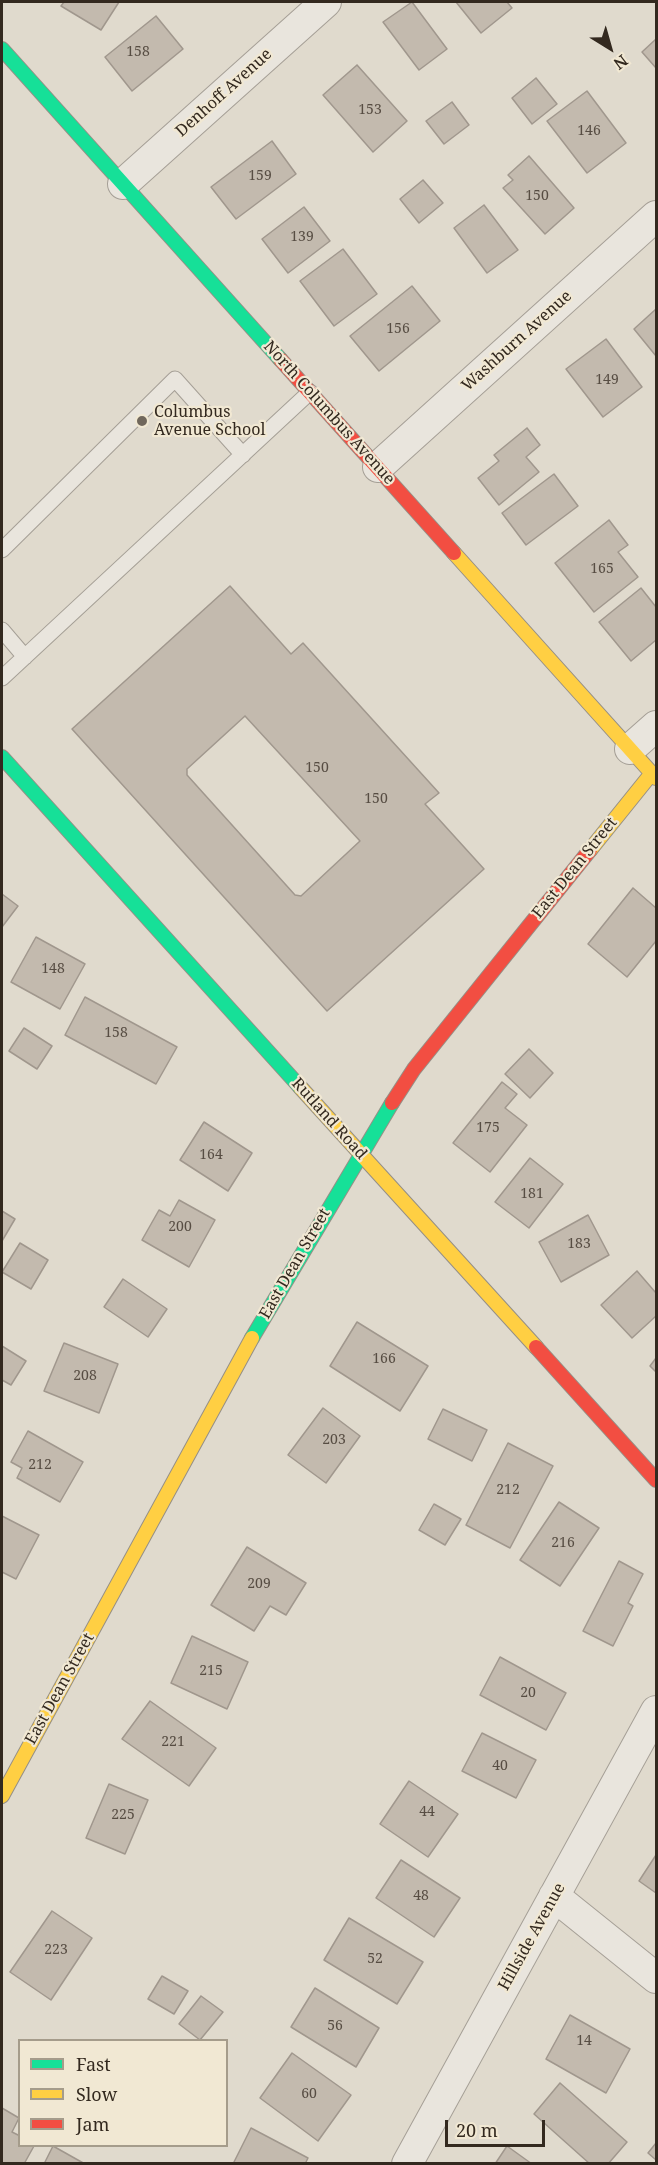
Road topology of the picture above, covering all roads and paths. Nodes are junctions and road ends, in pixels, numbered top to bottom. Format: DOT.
graph roads {
  1 [pos="326,2"];
  2 [pos="2,49"];
  3 [pos="123,184"];
  4 [pos="657,216"];
  5 [pos="310,392"];
  6 [pos="243,455"];
  7 [pos="378,467"];
  8 [pos="2,550"];
  9 [pos="2,630"];
  10 [pos="25,657"];
  11 [pos="2,678"];
  12 [pos="657,726"];
  13 [pos="630,749"];
  14 [pos="2,757"];
  15 [pos="654,776"];
  16 [pos="360,1154"];
  17 [pos="657,1480"];
  18 [pos="657,1711"];
  19 [pos="2,1796"];
  20 [pos="554,1896"];
  21 [pos="657,1978"];
  22 [pos="407,2163"];
  1 -- 3 [label="street, Denhoff Avenue"];
  2 -- 3 [label="street, North Columbus Avenue"];
  3 -- 5 [label="street, North Columbus Avenue"];
  4 -- 7 [label="street, Washburn Avenue"];
  5 -- 6 [label="lane"];
  5 -- 7 [label="street, North Columbus Avenue"];
  6 -- 8 [label="lane"];
  6 -- 10 [label="lane"];
  7 -- 13 [label="street, North Columbus Avenue"];
  9 -- 10 [label="lane"];
  10 -- 11 [label="lane"];
  12 -- 13 [label="street"];
  13 -- 15 [label="street, North Columbus Avenue"];
  14 -- 16 [label="street, Rutland Road"];
  15 -- 16 [label="street, East Dean Street"];
  16 -- 17 [label="street, Rutland Road"];
  16 -- 19 [label="street, East Dean Street"];
  18 -- 20 [label="street, Hillside Avenue"];
  20 -- 21 [label="street"];
  20 -- 22 [label="street, Hillside Avenue"];
}
